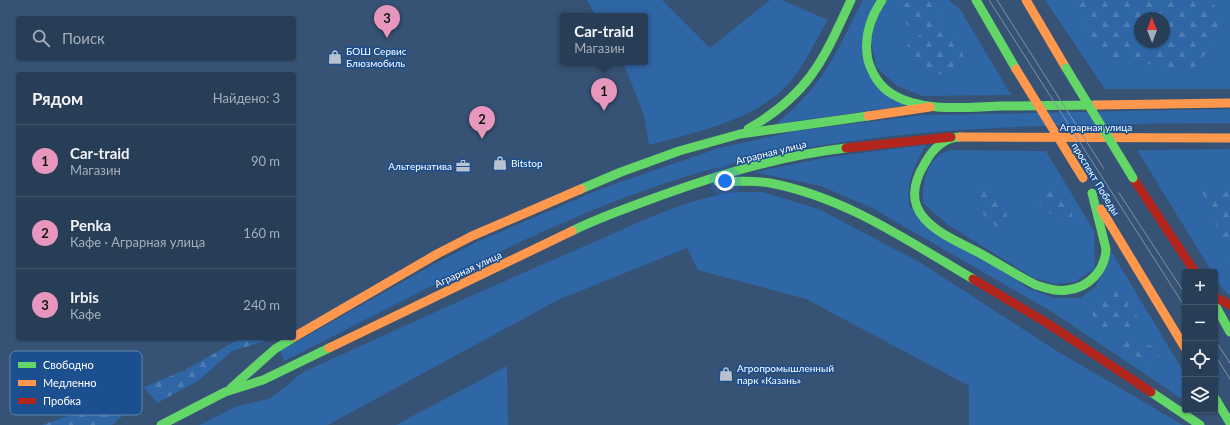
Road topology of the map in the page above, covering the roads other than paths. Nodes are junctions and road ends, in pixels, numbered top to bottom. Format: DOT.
graph roads {
  1 [pos="851,0"];
  2 [pos="882,0"];
  3 [pos="1026,0"];
  4 [pos="1030,0"];
  5 [pos="972,2"];
  6 [pos="1033,10"];
  7 [pos="1230,102"];
  8 [pos="934,107"];
  9 [pos="740,134"];
  10 [pos="952,137"];
  11 [pos="1230,138"];
  12 [pos="702,183"];
  13 [pos="1092,194"];
  14 [pos="1193,269"];
  15 [pos="1218,299"];
  16 [pos="1230,305"];
  17 [pos="1218,310"];
  18 [pos="1230,332"];
  19 [pos="296,337"];
  20 [pos="291,340"];
  21 [pos="1182,343"];
  22 [pos="275,349"];
  23 [pos="287,369"];
  24 [pos="225,392"];
  25 [pos="1218,403"];
  26 [pos="1230,422"];
  27 [pos="166,424"];
  28 [pos="1200,425"];
  1 -- 9 [label="street"];
  2 -- 8 [label="street"];
  3 -- 6 [label="street"];
  4 -- 6 [label="street"];
  5 -- 13 [label="street, проспект Победы, bridge"];
  6 -- 14 [label="street, bridge"];
  7 -- 8 [label="street, Аграрная улица"];
  8 -- 9 [label="street, Аграрная улица"];
  9 -- 19 [label="street, Аграрная улица"];
  10 -- 11 [label="street, Аграрная улица"];
  10 -- 12 [label="street, Аграрная улица"];
  10 -- 13 [label="street"];
  12 -- 23 [label="street, Аграрная улица"];
  12 -- 28 [label="street"];
  13 -- 21 [label="street, проспект Победы"];
  15 -- 16 [label="street"];
  17 -- 18 [label="street"];
  20 -- 22 [label="street, Аграрная улица"];
  22 -- 23 [label="street"];
  22 -- 24 [label="street, Аграрная улица"];
  23 -- 24 [label="street, Аграрная улица"];
  24 -- 27 [label="street, Аграрная улица"];
  25 -- 26 [label="street"];
}
